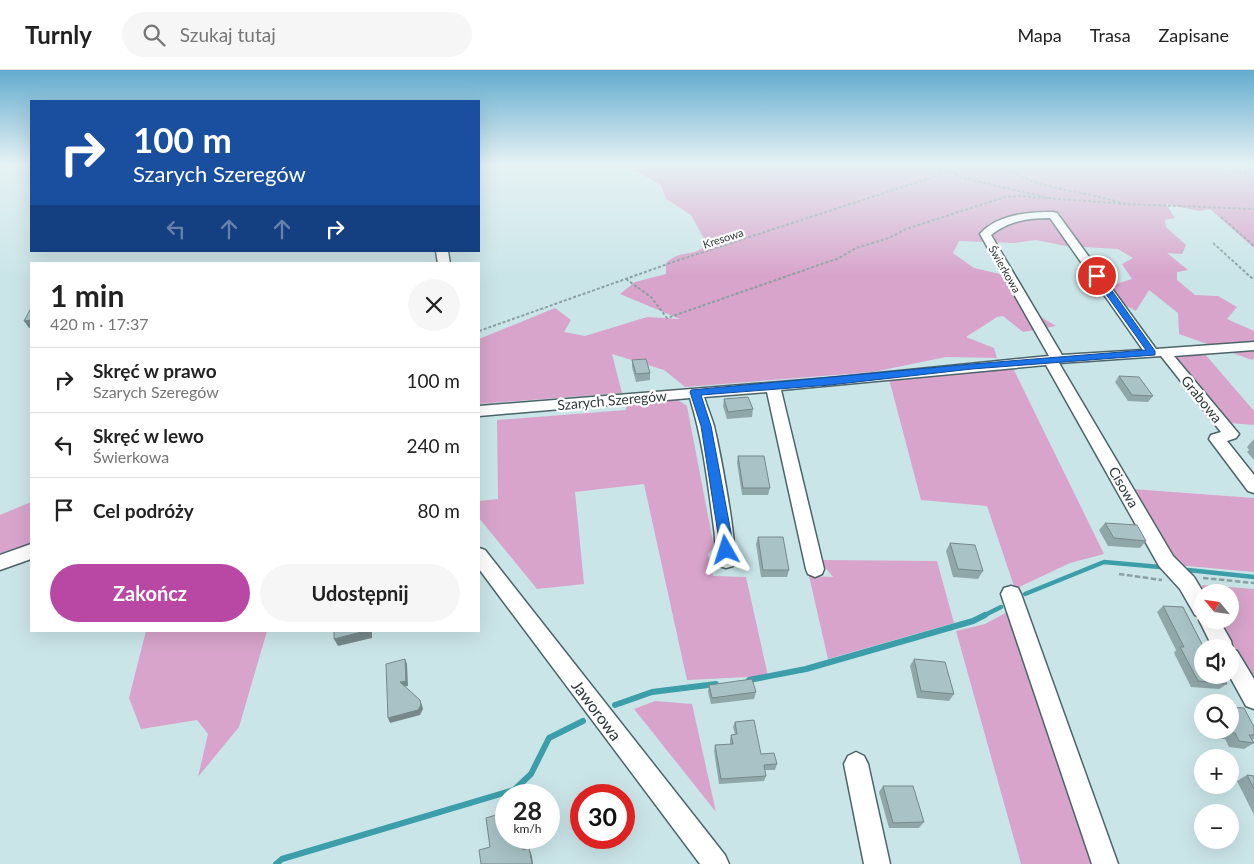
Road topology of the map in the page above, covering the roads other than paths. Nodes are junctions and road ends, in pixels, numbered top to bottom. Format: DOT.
graph roads {
  1 [pos="1254,346"];
  2 [pos="1158,352"];
  3 [pos="1054,359"];
  4 [pos="773,386"];
  5 [pos="695,392"];
  6 [pos="480,411"];
  7 [pos="1254,487"];
  8 [pos="30,551"];
  9 [pos="480,556"];
  10 [pos="726,562"];
  11 [pos="0,563"];
  12 [pos="815,569"];
  13 [pos="1011,594"];
  14 [pos="1194,595"];
  15 [pos="1239,674"];
  16 [pos="1254,700"];
  17 [pos="856,764"];
  18 [pos="716,864"];
  19 [pos="877,864"];
  20 [pos="1105,864"];
  1 -- 2 [label="street, Szarych Szeregów"];
  2 -- 3 [label="street, Szarych Szeregów"];
  2 -- 3 [label="street, Świerkowa"];
  2 -- 7 [label="street, Grabowa"];
  3 -- 4 [label="street, Szarych Szeregów"];
  3 -- 14 [label="street, Cisowa"];
  4 -- 5 [label="street, Szarych Szeregów"];
  4 -- 12 [label="street"];
  5 -- 6 [label="street, Szarych Szeregów"];
  5 -- 10 [label="street"];
  8 -- 11 [label="street"];
  9 -- 18 [label="street, Jaworowa"];
  13 -- 20 [label="street"];
  15 -- 16 [label="street"];
  17 -- 19 [label="street"];
}
